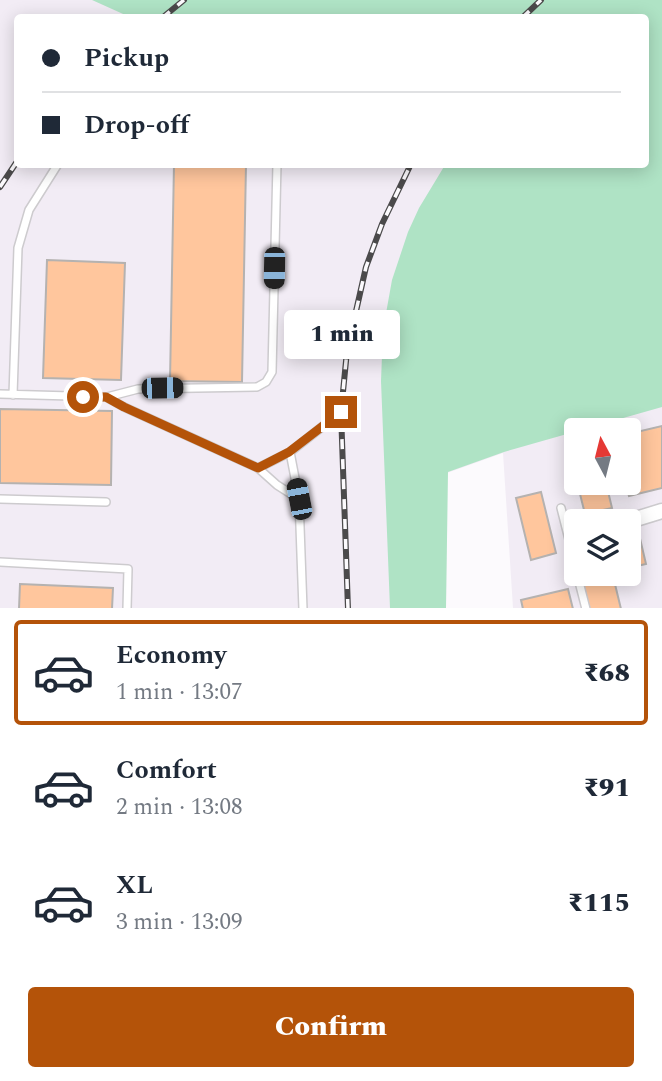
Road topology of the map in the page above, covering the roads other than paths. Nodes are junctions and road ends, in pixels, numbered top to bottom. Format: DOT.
graph roads {
  1 [pos="55,168"];
  2 [pos="277,168"];
  3 [pos="0,394"];
  4 [pos="13,395"];
  5 [pos="106,397"];
  6 [pos="341,412"];
  7 [pos="289,452"];
  8 [pos="258,468"];
  9 [pos="0,499"];
  10 [pos="299,499"];
  11 [pos="106,502"];
  12 [pos="561,508"];
  13 [pos="662,511"];
  14 [pos="641,517"];
  15 [pos="564,520"];
  16 [pos="0,562"];
  17 [pos="580,586"];
  18 [pos="127,608"];
  19 [pos="303,608"];
  20 [pos="586,608"];
  1 -- 4 [label="lane"];
  2 -- 5 [label="lane"];
  3 -- 4 [label="lane"];
  4 -- 5 [label="lane"];
  5 -- 8 [label="lane"];
  6 -- 7 [label="lane"];
  7 -- 8 [label="lane"];
  7 -- 10 [label="lane"];
  8 -- 10 [label="lane"];
  9 -- 11 [label="lane"];
  10 -- 19 [label="lane"];
  12 -- 15 [label="lane"];
  13 -- 14 [label="street"];
  16 -- 18 [label="lane"];
  17 -- 20 [label="lane"];
}
